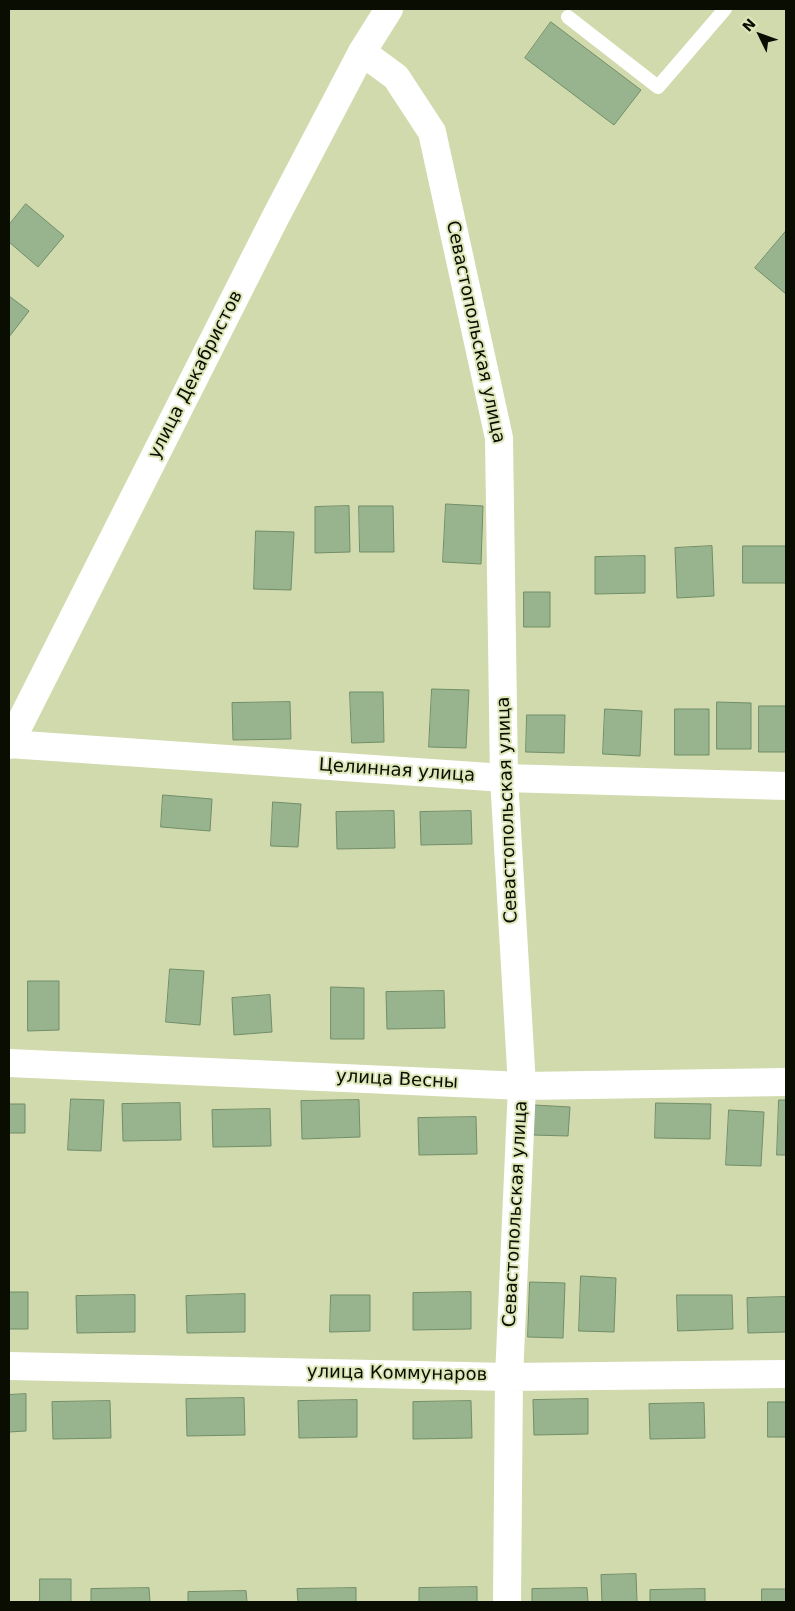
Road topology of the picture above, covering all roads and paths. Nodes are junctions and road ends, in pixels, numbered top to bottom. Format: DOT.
graph roads {
  1 [pos="389,9"];
  2 [pos="725,9"];
  3 [pos="568,17"];
  4 [pos="362,52"];
  5 [pos="9,744"];
  6 [pos="504,778"];
  7 [pos="786,786"];
  8 [pos="9,1063"];
  9 [pos="786,1082"];
  10 [pos="522,1086"];
  11 [pos="9,1366"];
  12 [pos="786,1374"];
  13 [pos="509,1376"];
  14 [pos="507,1602"];
  1 -- 4 [label="street, улица Декабристов"];
  2 -- 3 [label="lane"];
  4 -- 5 [label="street, улица Декабристов"];
  4 -- 6 [label="street, Севастопольская улица"];
  5 -- 6 [label="street, Целинная улица"];
  6 -- 7 [label="street, Целинная улица"];
  6 -- 10 [label="street, Севастопольская улица"];
  8 -- 10 [label="street, улица Весны"];
  9 -- 10 [label="street, улица Весны"];
  10 -- 13 [label="street, Севастопольская улица"];
  11 -- 13 [label="street, улица Коммунаров"];
  12 -- 13 [label="street, улица Коммунаров"];
  13 -- 14 [label="street, Севастопольская улица"];
}
